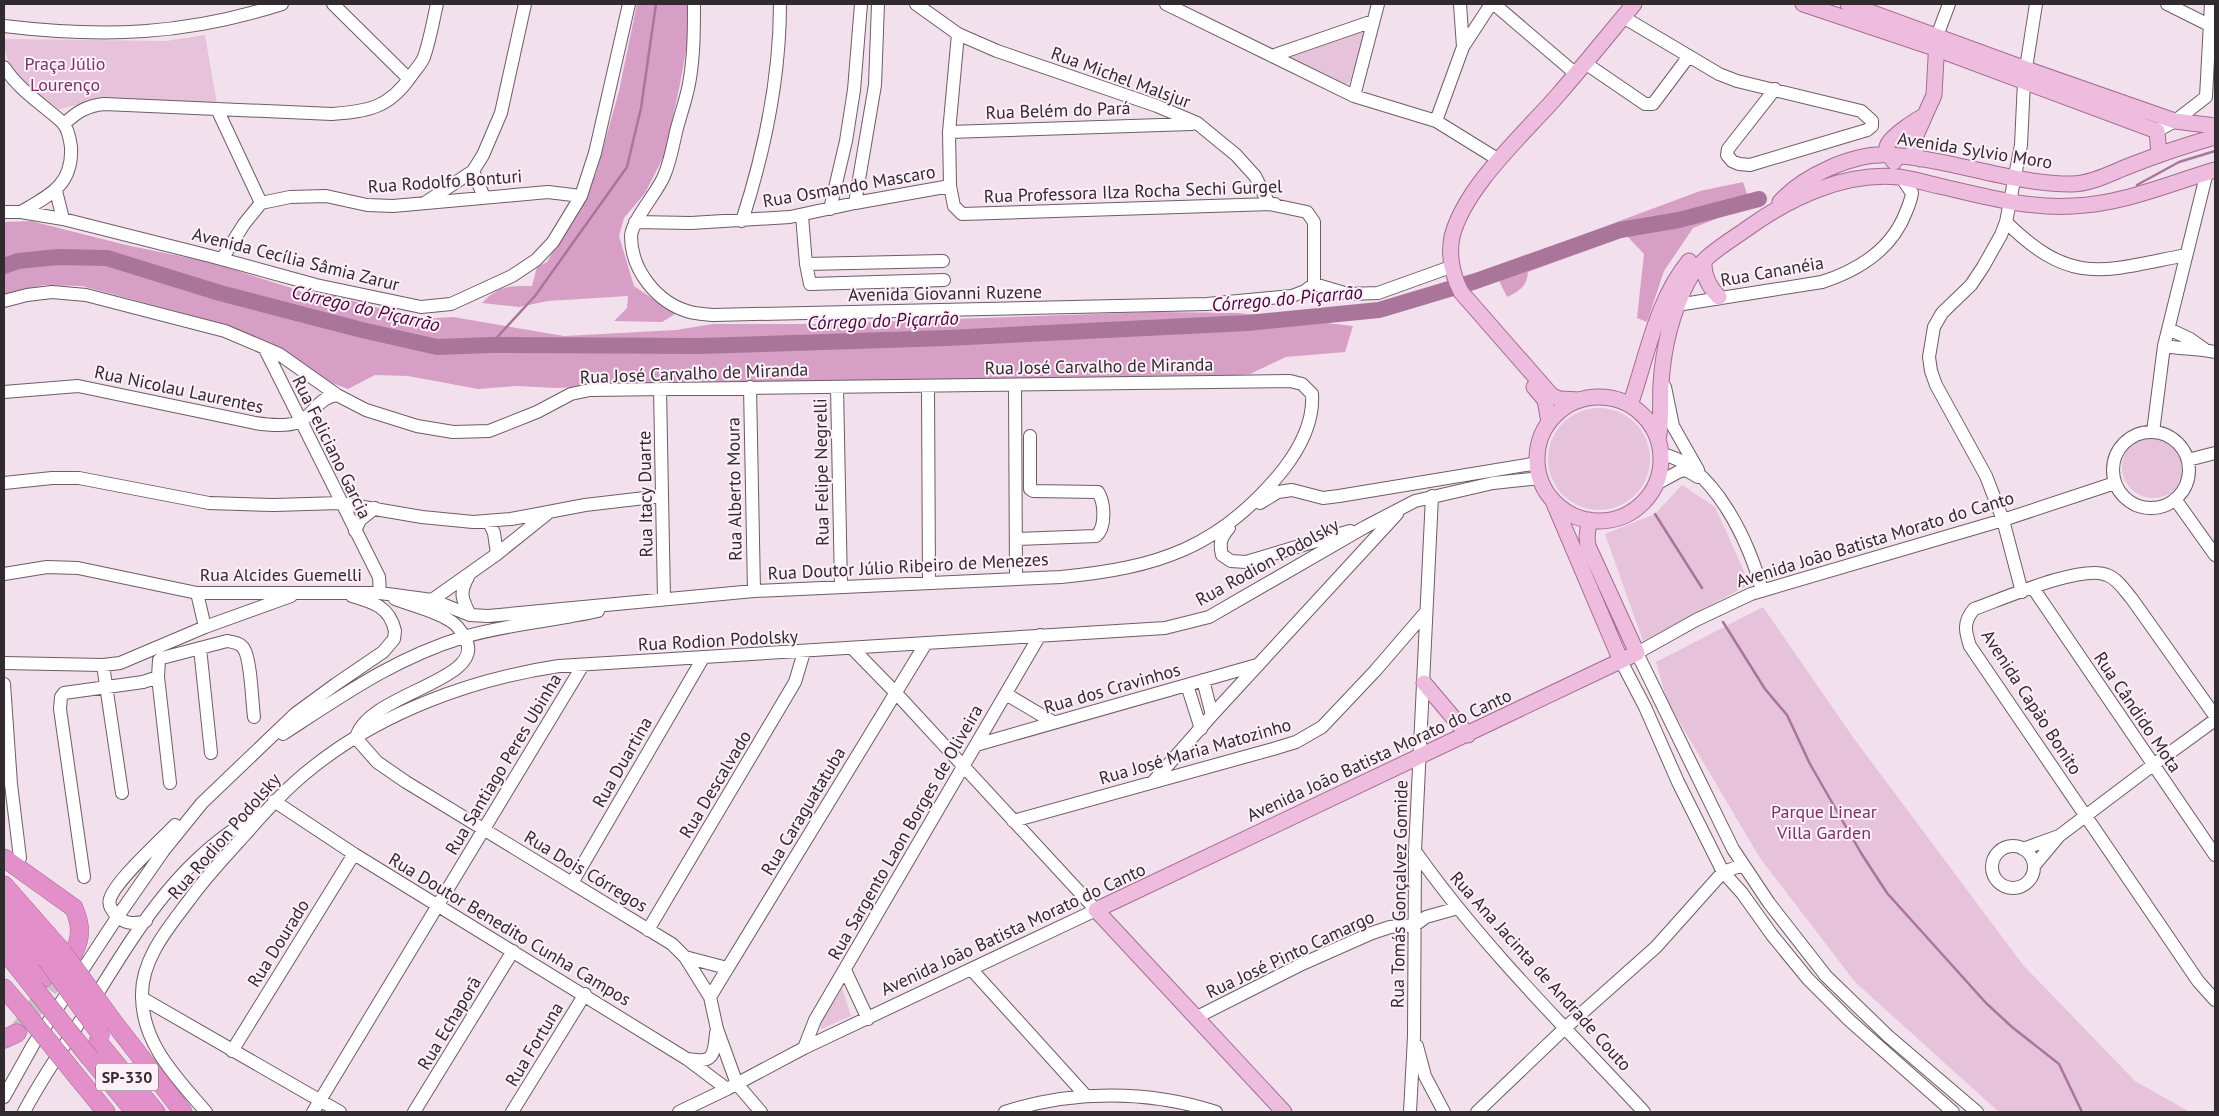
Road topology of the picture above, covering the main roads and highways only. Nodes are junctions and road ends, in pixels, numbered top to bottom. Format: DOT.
graph roads {
  1 [pos="1634,4"];
  2 [pos="1803,4"];
  3 [pos="1848,4"];
  4 [pos="1624,10"];
  5 [pos="1937,43"];
  6 [pos="2025,75"];
  7 [pos="1926,115"];
  8 [pos="2215,126"];
  9 [pos="2215,137"];
  10 [pos="1890,155"];
  11 [pos="2159,155"];
  12 [pos="1920,159"];
  13 [pos="2211,171"];
  14 [pos="1901,177"];
  15 [pos="1768,214"];
  16 [pos="1726,244"];
  17 [pos="1704,261"];
  18 [pos="1459,293"];
  19 [pos="1719,298"];
  20 [pos="1671,303"];
  21 [pos="1580,400"];
  22 [pos="1630,405"];
  23 [pos="1549,422"];
  24 [pos="1660,447"];
  25 [pos="1552,500"];
  26 [pos="1589,520"];
  27 [pos="1621,661"];
  28 [pos="1424,683"];
  29 [pos="1468,735"];
  30 [pos="12,858"];
  31 [pos="4,885"];
  32 [pos="4,906"];
  33 [pos="4,930"];
  34 [pos="4,950"];
  35 [pos="68,953"];
  36 [pos="39,983"];
  37 [pos="4,988"];
  38 [pos="100,1038"];
  39 [pos="145,1108"];
  40 [pos="106,1112"];
  41 [pos="183,1112"];
  42 [pos="1284,1112"];
  1 -- 4 [label="main road"];
  2 -- 5 [label="main road"];
  3 -- 5 [label="main road"];
  4 -- 18 [label="main road"];
  5 -- 6 [label="main road"];
  5 -- 7 [label="main road"];
  6 -- 8 [label="main road"];
  6 -- 11 [label="main road"];
  7 -- 10 [label="main road"];
  7 -- 12 [label="main road"];
  9 -- 11 [label="main road, Avenida Sylvio Moro"];
  10 -- 12 [label="main road, Avenida Sylvio Moro"];
  10 -- 14 [label="main road"];
  10 -- 15 [label="main road, Avenida Sylvio Moro"];
  11 -- 12 [label="main road, Avenida Sylvio Moro"];
  13 -- 14 [label="main road"];
  14 -- 15 [label="main road"];
  15 -- 16 [label="main road"];
  16 -- 17 [label="main road"];
  16 -- 20 [label="main road"];
  17 -- 19 [label="main road"];
  17 -- 20 [label="main road"];
  18 -- 21 [label="main road"];
  18 -- 23 [label="main road"];
  20 -- 22 [label="main road"];
  20 -- 24 [label="main road"];
  21 -- 22 [label="main road"];
  21 -- 23 [label="main road"];
  22 -- 24 [label="main road"];
  23 -- 25 [label="main road"];
  24 -- 26 [label="main road"];
  25 -- 26 [label="main road"];
  25 -- 27 [label="main road"];
  26 -- 27 [label="main road, Avenida João Batista Morato do Canto"];
  27 -- 29 [label="main road, Avenida João Batista Morato do Canto"];
  28 -- 29 [label="main road"];
  29 -- 42 [label="main road, Avenida João Batista Morato do Canto"];
  30 -- 35 [label="highway"];
  31 -- 35 [label="highway"];
  32 -- 38 [label="highway, bridge"];
  33 -- 36 [label="highway, SP-330"];
  34 -- 36 [label="highway, SP-330"];
  35 -- 41 [label="highway, bridge"];
  36 -- 38 [label="highway, SP-330"];
  36 -- 39 [label="highway, SP-330, bridge"];
  37 -- 40 [label="highway, bridge"];
  38 -- 39 [label="highway, SP-330"];
}
